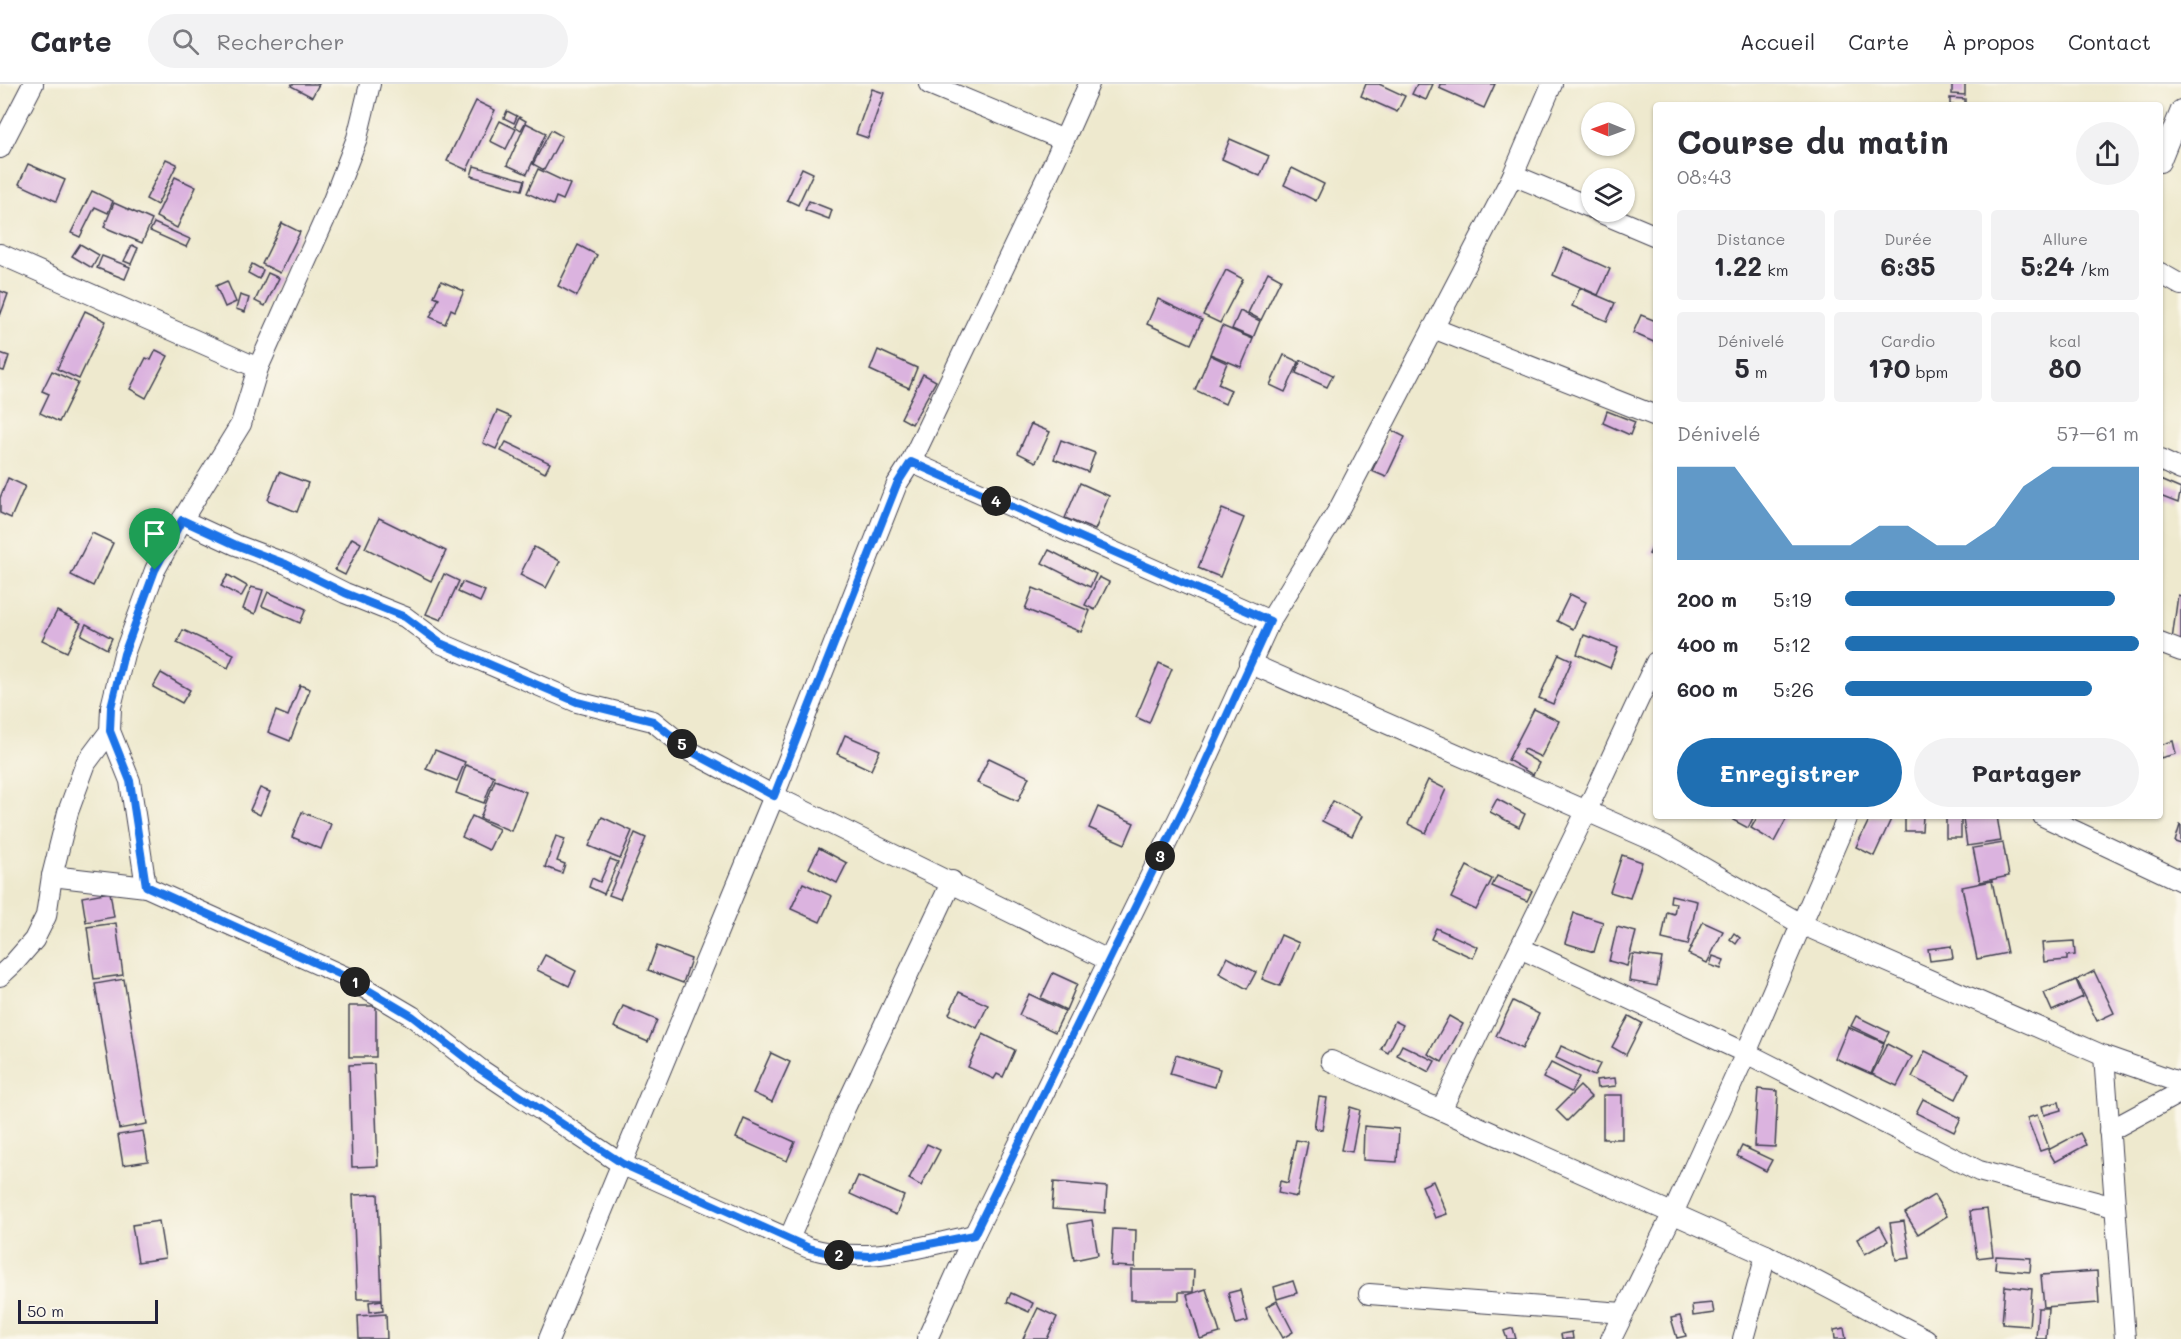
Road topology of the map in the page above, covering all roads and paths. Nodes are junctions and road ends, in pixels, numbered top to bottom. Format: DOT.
graph roads {
  1 [pos="33,84"];
  2 [pos="370,84"];
  3 [pos="929,84"];
  4 [pos="1089,84"];
  5 [pos="1552,84"];
  6 [pos="2181,110"];
  7 [pos="1064,140"];
  8 [pos="0,148"];
  9 [pos="2163,155"];
  10 [pos="1514,174"];
  11 [pos="1581,203"];
  12 [pos="1623,222"];
  13 [pos="1653,235"];
  14 [pos="0,254"];
  15 [pos="2163,275"];
  16 [pos="2181,285"];
  17 [pos="1433,327"];
  18 [pos="258,368"];
  19 [pos="1653,415"];
  20 [pos="2163,461"];
  21 [pos="911,462"];
  22 [pos="2181,470"];
  23 [pos="182,520"];
  24 [pos="1270,621"];
  25 [pos="2163,644"];
  26 [pos="2181,651"];
  27 [pos="1250,663"];
  28 [pos="1653,668"];
  29 [pos="110,731"];
  30 [pos="774,796"];
  31 [pos="1587,810"];
  32 [pos="1847,819"];
  33 [pos="2049,819"];
  34 [pos="52,876"];
  35 [pos="952,881"];
  36 [pos="2181,881"];
  37 [pos="146,886"];
  38 [pos="1801,924"];
  39 [pos="1520,948"];
  40 [pos="1108,960"];
  41 [pos="0,976"];
  42 [pos="1746,1053"];
  43 [pos="2104,1056"];
  44 [pos="1331,1061"];
  45 [pos="2181,1083"];
  46 [pos="2181,1092"];
  47 [pos="1440,1110"];
  48 [pos="2109,1131"];
  49 [pos="623,1164"];
  50 [pos="2114,1207"];
  51 [pos="1672,1213"];
  52 [pos="974,1235"];
  53 [pos="789,1239"];
  54 [pos="1766,1255"];
  55 [pos="1369,1294"];
  56 [pos="1623,1313"];
  57 [pos="549,1339"];
  58 [pos="927,1339"];
  59 [pos="1611,1339"];
  60 [pos="1743,1339"];
  61 [pos="1926,1339"];
  62 [pos="2125,1339"];
  1 -- 8 [label="street"];
  2 -- 18 [label="street"];
  3 -- 7 [label="street"];
  4 -- 7 [label="street"];
  5 -- 10 [label="street"];
  6 -- 9 [label="street"];
  7 -- 21 [label="street"];
  10 -- 11 [label="street"];
  10 -- 17 [label="street"];
  12 -- 13 [label="street"];
  14 -- 18 [label="street"];
  15 -- 16 [label="street"];
  17 -- 19 [label="street"];
  17 -- 24 [label="street"];
  18 -- 23 [label="street"];
  20 -- 22 [label="street"];
  21 -- 24 [label="street"];
  21 -- 30 [label="street"];
  23 -- 29 [label="street"];
  23 -- 30 [label="street"];
  24 -- 27 [label="street"];
  25 -- 26 [label="street"];
  27 -- 31 [label="street"];
  27 -- 40 [label="street"];
  28 -- 31 [label="street"];
  29 -- 34 [label="street"];
  29 -- 37 [label="street"];
  30 -- 35 [label="street"];
  30 -- 49 [label="street"];
  31 -- 38 [label="street"];
  31 -- 39 [label="street"];
  32 -- 38 [label="street"];
  33 -- 36 [label="street"];
  34 -- 37 [label="street"];
  34 -- 41 [label="street"];
  35 -- 40 [label="street"];
  35 -- 53 [label="street"];
  37 -- 49 [label="street"];
  38 -- 42 [label="street"];
  38 -- 43 [label="street"];
  39 -- 42 [label="street"];
  39 -- 47 [label="street"];
  40 -- 52 [label="street"];
  42 -- 50 [label="street"];
  42 -- 51 [label="street"];
  43 -- 45 [label="street"];
  43 -- 48 [label="street"];
  44 -- 47 [label="street"];
  46 -- 48 [label="street"];
  47 -- 51 [label="street"];
  48 -- 50 [label="street"];
  49 -- 53 [label="street"];
  49 -- 57 [label="street"];
  50 -- 62 [label="street"];
  51 -- 54 [label="street"];
  51 -- 56 [label="street"];
  52 -- 53 [label="street"];
  52 -- 58 [label="street"];
  54 -- 60 [label="street"];
  54 -- 61 [label="street"];
  55 -- 56 [label="street"];
  56 -- 59 [label="street"];
}
